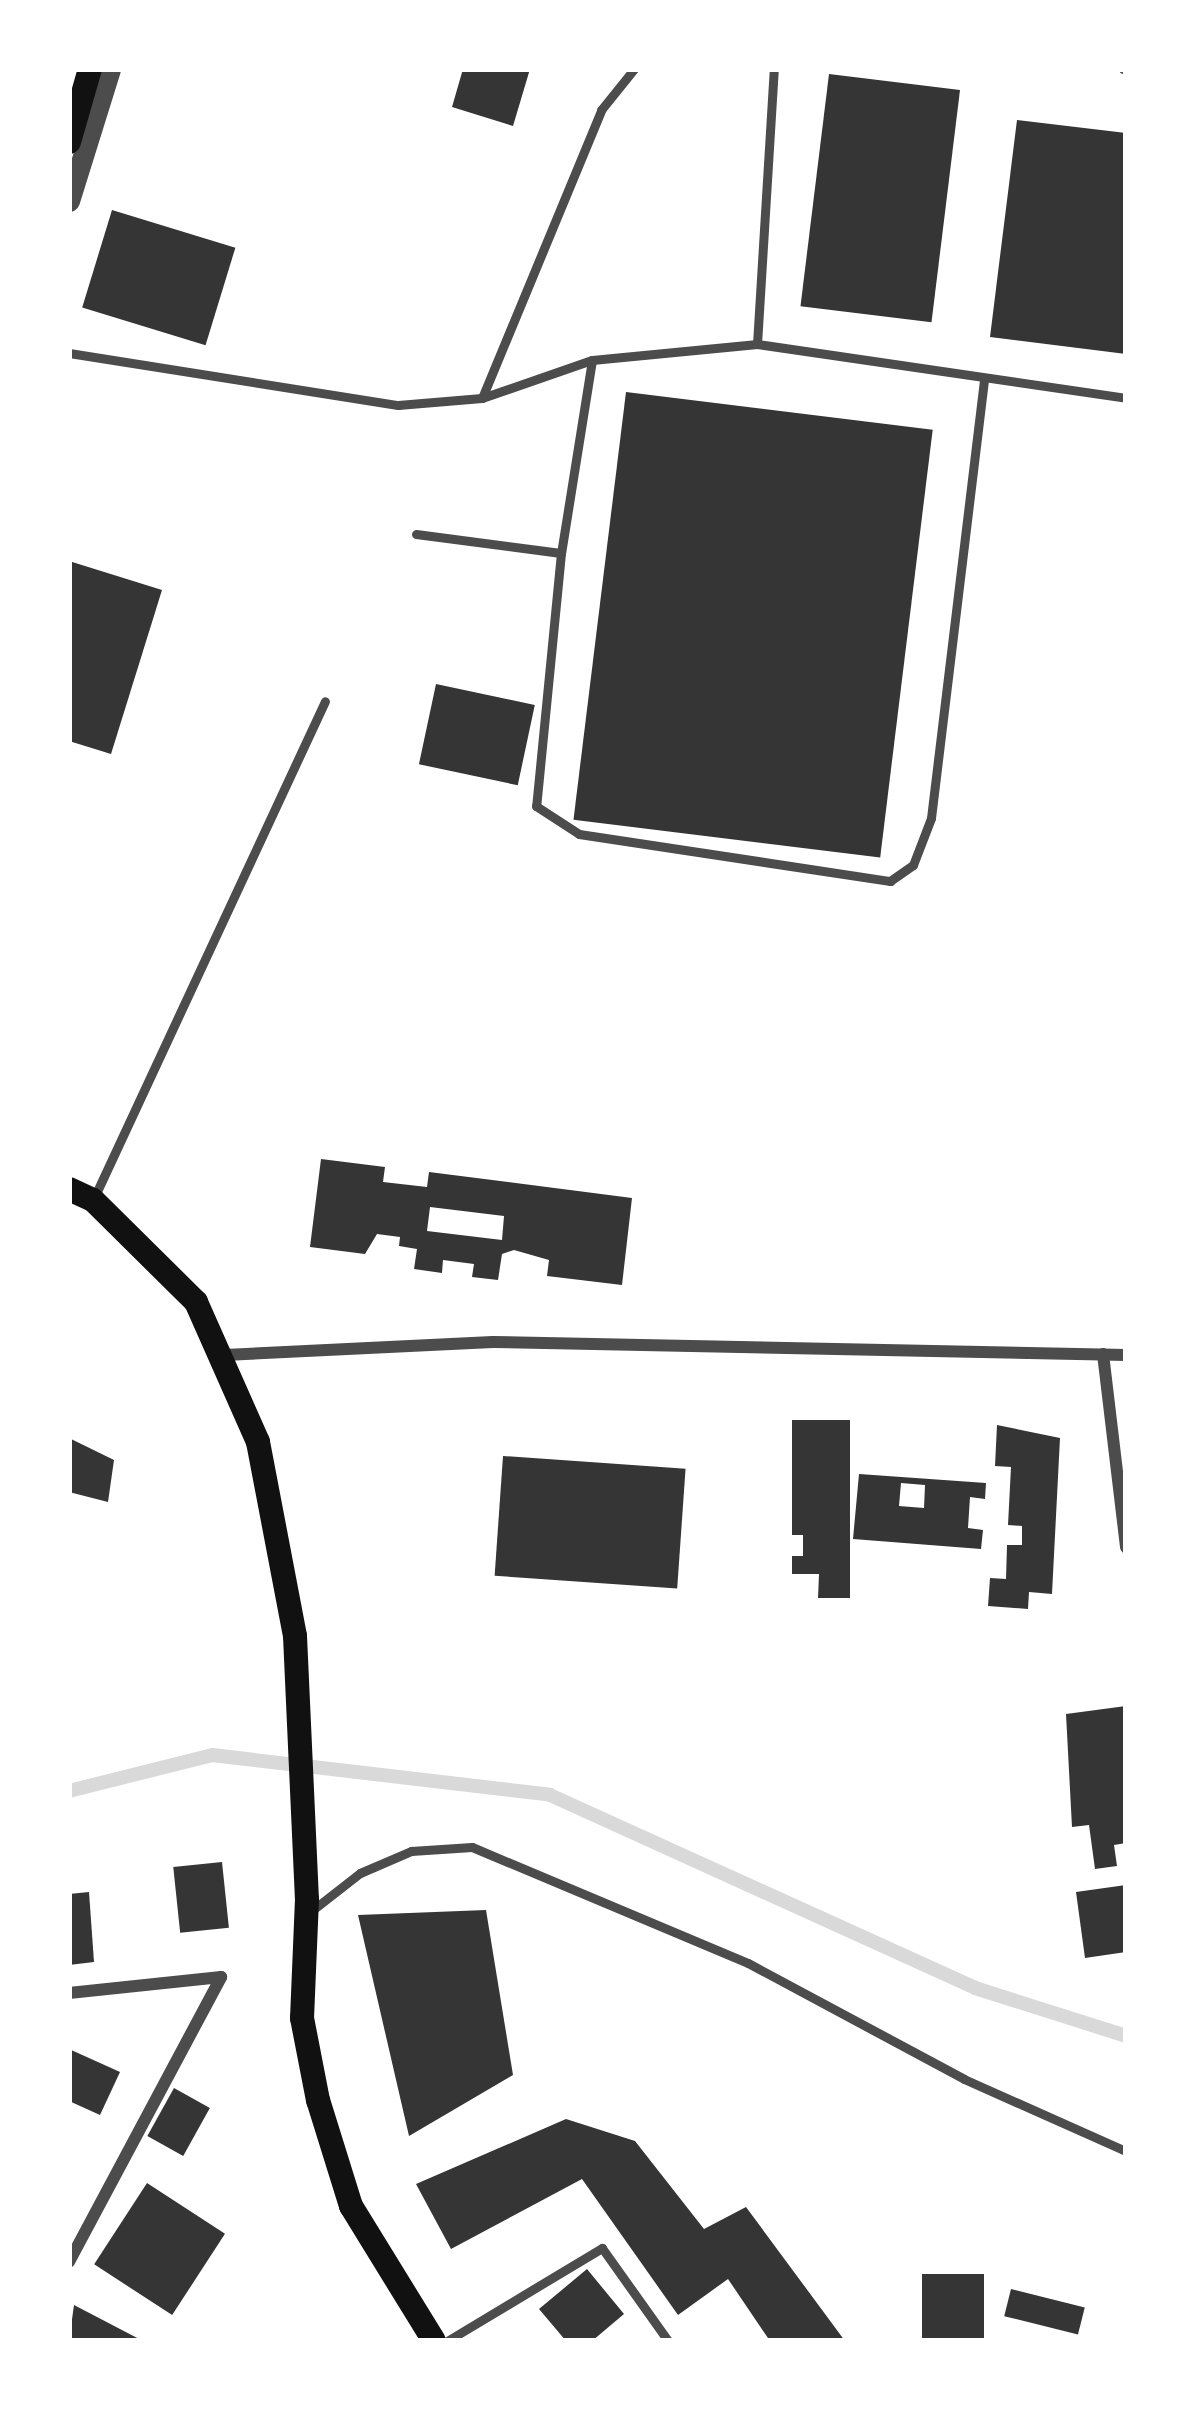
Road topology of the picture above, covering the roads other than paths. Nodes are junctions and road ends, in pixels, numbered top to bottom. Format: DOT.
graph roads {
  1 [pos="90,69"];
  2 [pos="110,69"];
  3 [pos="634,69"];
  4 [pos="774,69"];
  5 [pos="69,142"];
  6 [pos="69,201"];
  7 [pos="757,344"];
  8 [pos="69,353"];
  9 [pos="592,360"];
  10 [pos="984,378"];
  11 [pos="482,398"];
  12 [pos="1126,398"];
  13 [pos="416,534"];
  14 [pos="561,553"];
  15 [pos="325,701"];
  16 [pos="69,1190"];
  17 [pos="94,1200"];
  18 [pos="1103,1354"];
  19 [pos="225,1355"];
  20 [pos="1126,1355"];
  21 [pos="1126,1548"];
  22 [pos="307,1907"];
  23 [pos="69,1993"];
  24 [pos="1126,2151"];
  25 [pos="69,2262"];
  26 [pos="434,2341"];
  27 [pos="447,2341"];
  28 [pos="668,2341"];
  1 -- 5 [label="main road"];
  2 -- 6 [label="street"];
  3 -- 11 [label="lane"];
  4 -- 7 [label="lane"];
  7 -- 9 [label="lane"];
  7 -- 10 [label="lane"];
  8 -- 11 [label="lane"];
  9 -- 11 [label="lane"];
  9 -- 14 [label="lane"];
  10 -- 12 [label="lane"];
  10 -- 14 [label="lane"];
  13 -- 14 [label="lane"];
  15 -- 17 [label="lane"];
  16 -- 17 [label="main road"];
  17 -- 19 [label="main road"];
  18 -- 19 [label="street"];
  18 -- 20 [label="street"];
  18 -- 21 [label="street"];
  19 -- 22 [label="main road"];
  22 -- 24 [label="lane"];
  22 -- 26 [label="main road"];
  23 -- 25 [label="street"];
  27 -- 28 [label="lane"];
}
